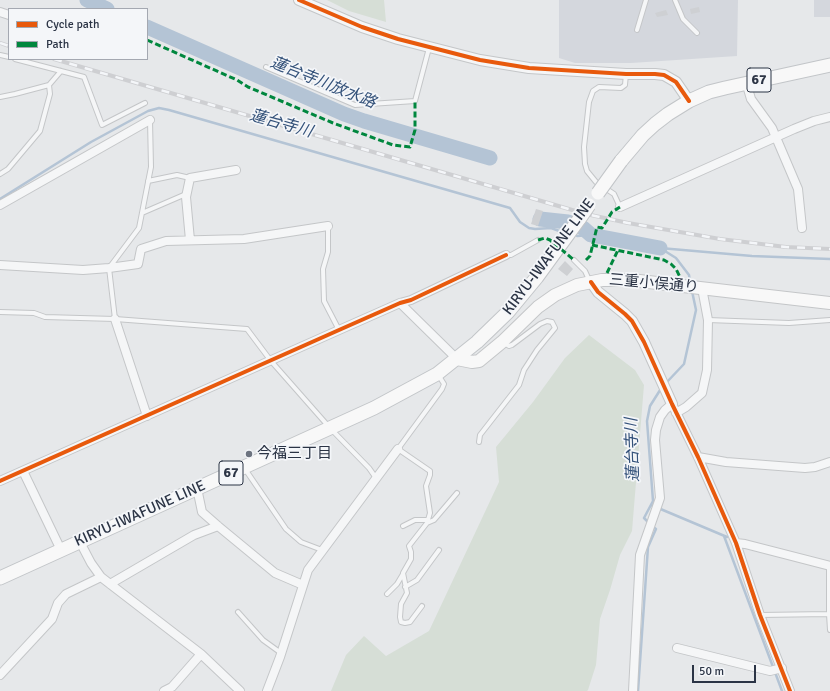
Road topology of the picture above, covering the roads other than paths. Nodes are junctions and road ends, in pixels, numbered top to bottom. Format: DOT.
graph roads {
  1 [pos="299,0"];
  2 [pos="646,0"];
  3 [pos="675,0"];
  4 [pos="637,30"];
  5 [pos="696,33"];
  6 [pos="429,47"];
  7 [pos="19,60"];
  8 [pos="830,65"];
  9 [pos="266,67"];
  10 [pos="61,71"];
  11 [pos="626,74"];
  12 [pos="746,82"];
  13 [pos="49,85"];
  14 [pos="0,97"];
  15 [pos="689,101"];
  16 [pos="145,103"];
  17 [pos="830,117"];
  18 [pos="150,120"];
  19 [pos="775,137"];
  20 [pos="236,170"];
  21 [pos="0,174"];
  22 [pos="190,178"];
  23 [pos="148,181"];
  24 [pos="187,194"];
  25 [pos="0,205"];
  26 [pos="620,207"];
  27 [pos="142,213"];
  28 [pos="328,226"];
  29 [pos="802,228"];
  30 [pos="190,240"];
  31 [pos="538,240"];
  32 [pos="506,255"];
  33 [pos="574,260"];
  34 [pos="0,265"];
  35 [pos="109,268"];
  36 [pos="591,282"];
  37 [pos="699,288"];
  38 [pos="830,302"];
  39 [pos="400,303"];
  40 [pos="0,312"];
  41 [pos="115,319"];
  42 [pos="708,320"];
  43 [pos="830,320"];
  44 [pos="339,330"];
  45 [pos="502,342"];
  46 [pos="457,359"];
  47 [pos="271,360"];
  48 [pos="437,374"];
  49 [pos="674,409"];
  50 [pos="147,416"];
  51 [pos="330,428"];
  52 [pos="479,442"];
  53 [pos="398,449"];
  54 [pos="698,457"];
  55 [pos="830,462"];
  56 [pos="243,467"];
  57 [pos="23,471"];
  58 [pos="376,478"];
  59 [pos="0,481"];
  60 [pos="197,488"];
  61 [pos="457,493"];
  62 [pos="427,522"];
  63 [pos="218,526"];
  64 [pos="403,526"];
  65 [pos="80,542"];
  66 [pos="736,544"];
  67 [pos="60,550"];
  68 [pos="323,550"];
  69 [pos="439,550"];
  70 [pos="830,566"];
  71 [pos="403,573"];
  72 [pos="101,577"];
  73 [pos="0,578"];
  74 [pos="110,584"];
  75 [pos="303,585"];
  76 [pos="405,587"];
  77 [pos="387,594"];
  78 [pos="422,606"];
  79 [pos="238,612"];
  80 [pos="829,614"];
  81 [pos="760,615"];
  82 [pos="830,630"];
  83 [pos="676,648"];
  84 [pos="281,653"];
  85 [pos="201,654"];
  86 [pos="782,668"];
  87 [pos="0,675"];
  88 [pos="170,690"];
  89 [pos="240,691"];
  90 [pos="267,691"];
  91 [pos="633,691"];
  92 [pos="790,691"];
  1 -- 6 [label="street"];
  2 -- 4 [label="lane"];
  3 -- 5 [label="lane"];
  6 -- 9 [label="lane"];
  6 -- 11 [label="street"];
  7 -- 10 [label="lane"];
  8 -- 12 [label="main road, KIRYU-IWAFUNE LINE / 67"];
  10 -- 13 [label="lane"];
  10 -- 16 [label="lane"];
  11 -- 15 [label="street"];
  11 -- 26 [label="lane"];
  12 -- 15 [label="main road, KIRYU-IWAFUNE LINE / 67"];
  12 -- 19 [label="street"];
  13 -- 14 [label="lane"];
  13 -- 21 [label="lane"];
  15 -- 46 [label="main road, KIRYU-IWAFUNE LINE / 67, bridge"];
  17 -- 19 [label="street"];
  18 -- 23 [label="lane"];
  18 -- 25 [label="street"];
  19 -- 26 [label="street"];
  19 -- 29 [label="street"];
  20 -- 22 [label="street"];
  22 -- 23 [label="lane"];
  22 -- 24 [label="street"];
  23 -- 27 [label="lane"];
  24 -- 27 [label="lane"];
  24 -- 30 [label="street"];
  27 -- 35 [label="lane"];
  28 -- 30 [label="street"];
  28 -- 44 [label="lane"];
  30 -- 35 [label="street"];
  31 -- 32 [label="lane"];
  32 -- 39 [label="street"];
  33 -- 36 [label="lane"];
  34 -- 35 [label="street"];
  35 -- 41 [label="lane"];
  36 -- 37 [label="main road, 三重小俣通り"];
  36 -- 45 [label="main road, 三重小俣通り"];
  36 -- 49 [label="street"];
  37 -- 38 [label="main road, 三重小俣通り"];
  37 -- 42 [label="street"];
  39 -- 44 [label="street"];
  39 -- 46 [label="street"];
  40 -- 41 [label="lane"];
  41 -- 47 [label="lane"];
  41 -- 50 [label="street"];
  42 -- 43 [label="lane"];
  42 -- 49 [label="street"];
  44 -- 47 [label="street"];
  45 -- 46 [label="main road, 三重小俣通り"];
  45 -- 52 [label="lane"];
  46 -- 48 [label="main road, KIRYU-IWAFUNE LINE / 67"];
  47 -- 50 [label="street"];
  47 -- 51 [label="lane"];
  48 -- 51 [label="main road, KIRYU-IWAFUNE LINE / 67"];
  48 -- 53 [label="lane"];
  49 -- 54 [label="street"];
  49 -- 91 [label="street"];
  50 -- 57 [label="street"];
  51 -- 56 [label="main road, KIRYU-IWAFUNE LINE / 67"];
  51 -- 58 [label="lane"];
  53 -- 58 [label="street"];
  53 -- 62 [label="lane"];
  54 -- 55 [label="street"];
  54 -- 66 [label="street"];
  56 -- 60 [label="main road, KIRYU-IWAFUNE LINE / 67"];
  56 -- 68 [label="lane"];
  57 -- 59 [label="street"];
  57 -- 67 [label="street"];
  58 -- 68 [label="street"];
  60 -- 63 [label="street"];
  60 -- 65 [label="main road, KIRYU-IWAFUNE LINE / 67"];
  61 -- 62 [label="lane"];
  62 -- 64 [label="lane"];
  62 -- 71 [label="lane"];
  63 -- 74 [label="street"];
  63 -- 75 [label="street"];
  65 -- 67 [label="main road, KIRYU-IWAFUNE LINE / 67"];
  65 -- 72 [label="street"];
  66 -- 70 [label="street"];
  66 -- 81 [label="street"];
  67 -- 73 [label="main road, KIRYU-IWAFUNE LINE / 67"];
  68 -- 75 [label="street"];
  69 -- 76 [label="lane"];
  70 -- 80 [label="lane"];
  71 -- 76 [label="lane"];
  71 -- 77 [label="lane"];
  72 -- 74 [label="street"];
  72 -- 87 [label="street"];
  74 -- 85 [label="street"];
  75 -- 84 [label="street"];
  76 -- 78 [label="lane"];
  79 -- 84 [label="lane"];
  80 -- 81 [label="lane"];
  80 -- 82 [label="lane"];
  81 -- 86 [label="street"];
  83 -- 86 [label="street"];
  84 -- 90 [label="street"];
  85 -- 88 [label="street"];
  85 -- 89 [label="street"];
  86 -- 92 [label="street"];
}
